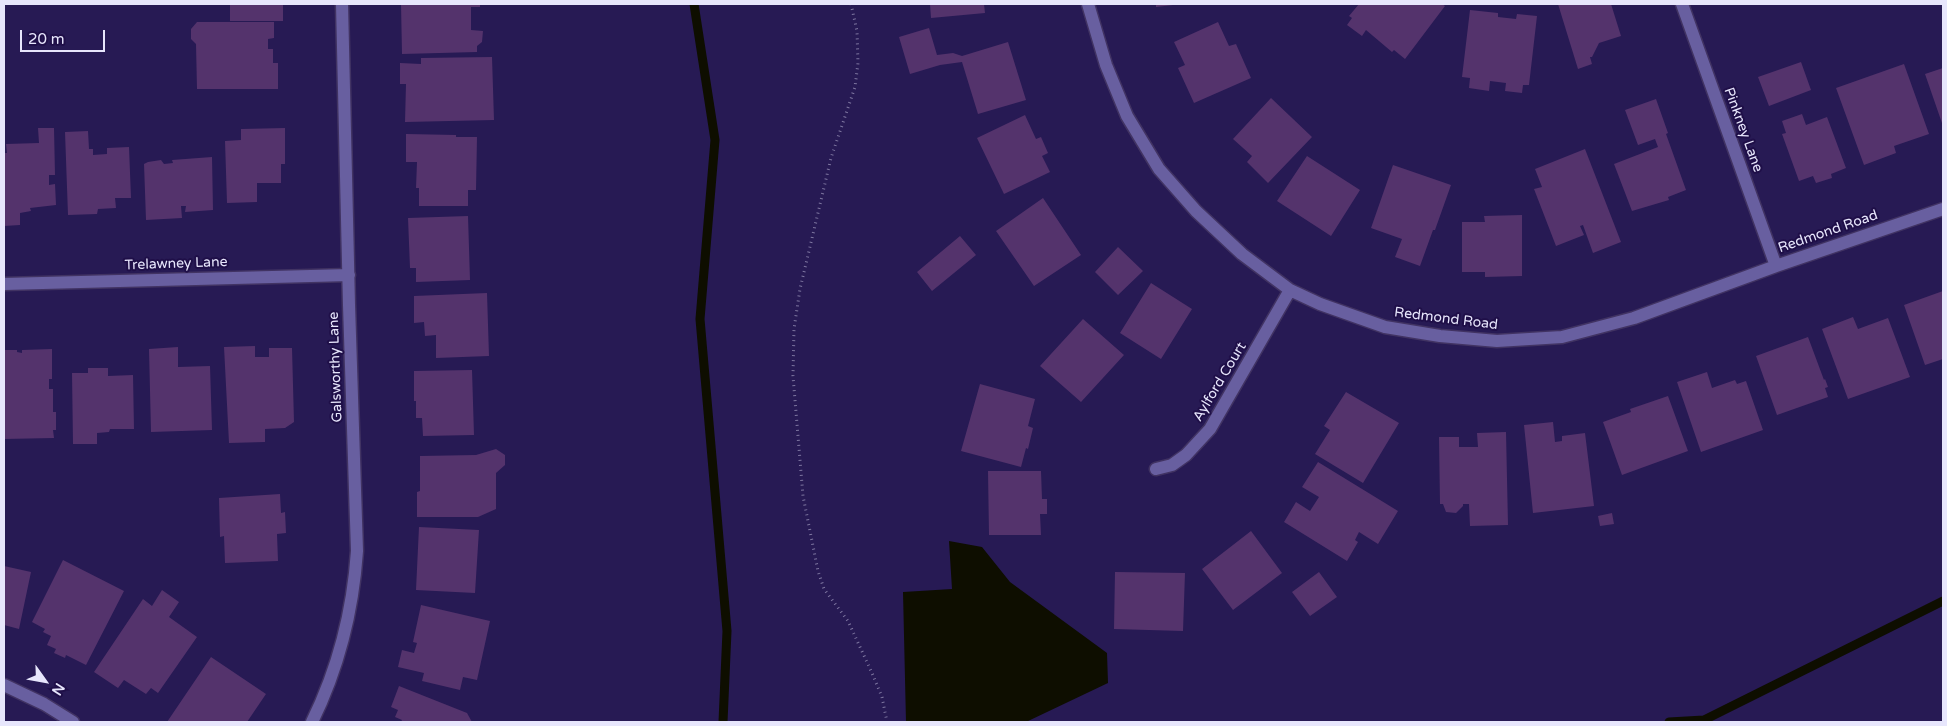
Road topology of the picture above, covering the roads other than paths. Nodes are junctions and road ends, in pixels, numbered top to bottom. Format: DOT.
graph roads {
  1 [pos="342,4"];
  2 [pos="1088,4"];
  3 [pos="1682,4"];
  4 [pos="1943,209"];
  5 [pos="1776,266"];
  6 [pos="349,275"];
  7 [pos="4,284"];
  8 [pos="1290,290"];
  9 [pos="1156,469"];
  10 [pos="4,685"];
  11 [pos="73,722"];
  12 [pos="312,722"];
  1 -- 6 [label="street, Galsworthy Lane"];
  2 -- 8 [label="street, Redmond Road"];
  3 -- 5 [label="street, Pinkney Lane"];
  4 -- 5 [label="street, Redmond Road"];
  5 -- 8 [label="street, Redmond Road"];
  6 -- 7 [label="street, Trelawney Lane"];
  6 -- 12 [label="street, Galsworthy Lane"];
  8 -- 9 [label="street, Aylford Court"];
  10 -- 11 [label="street"];
}
